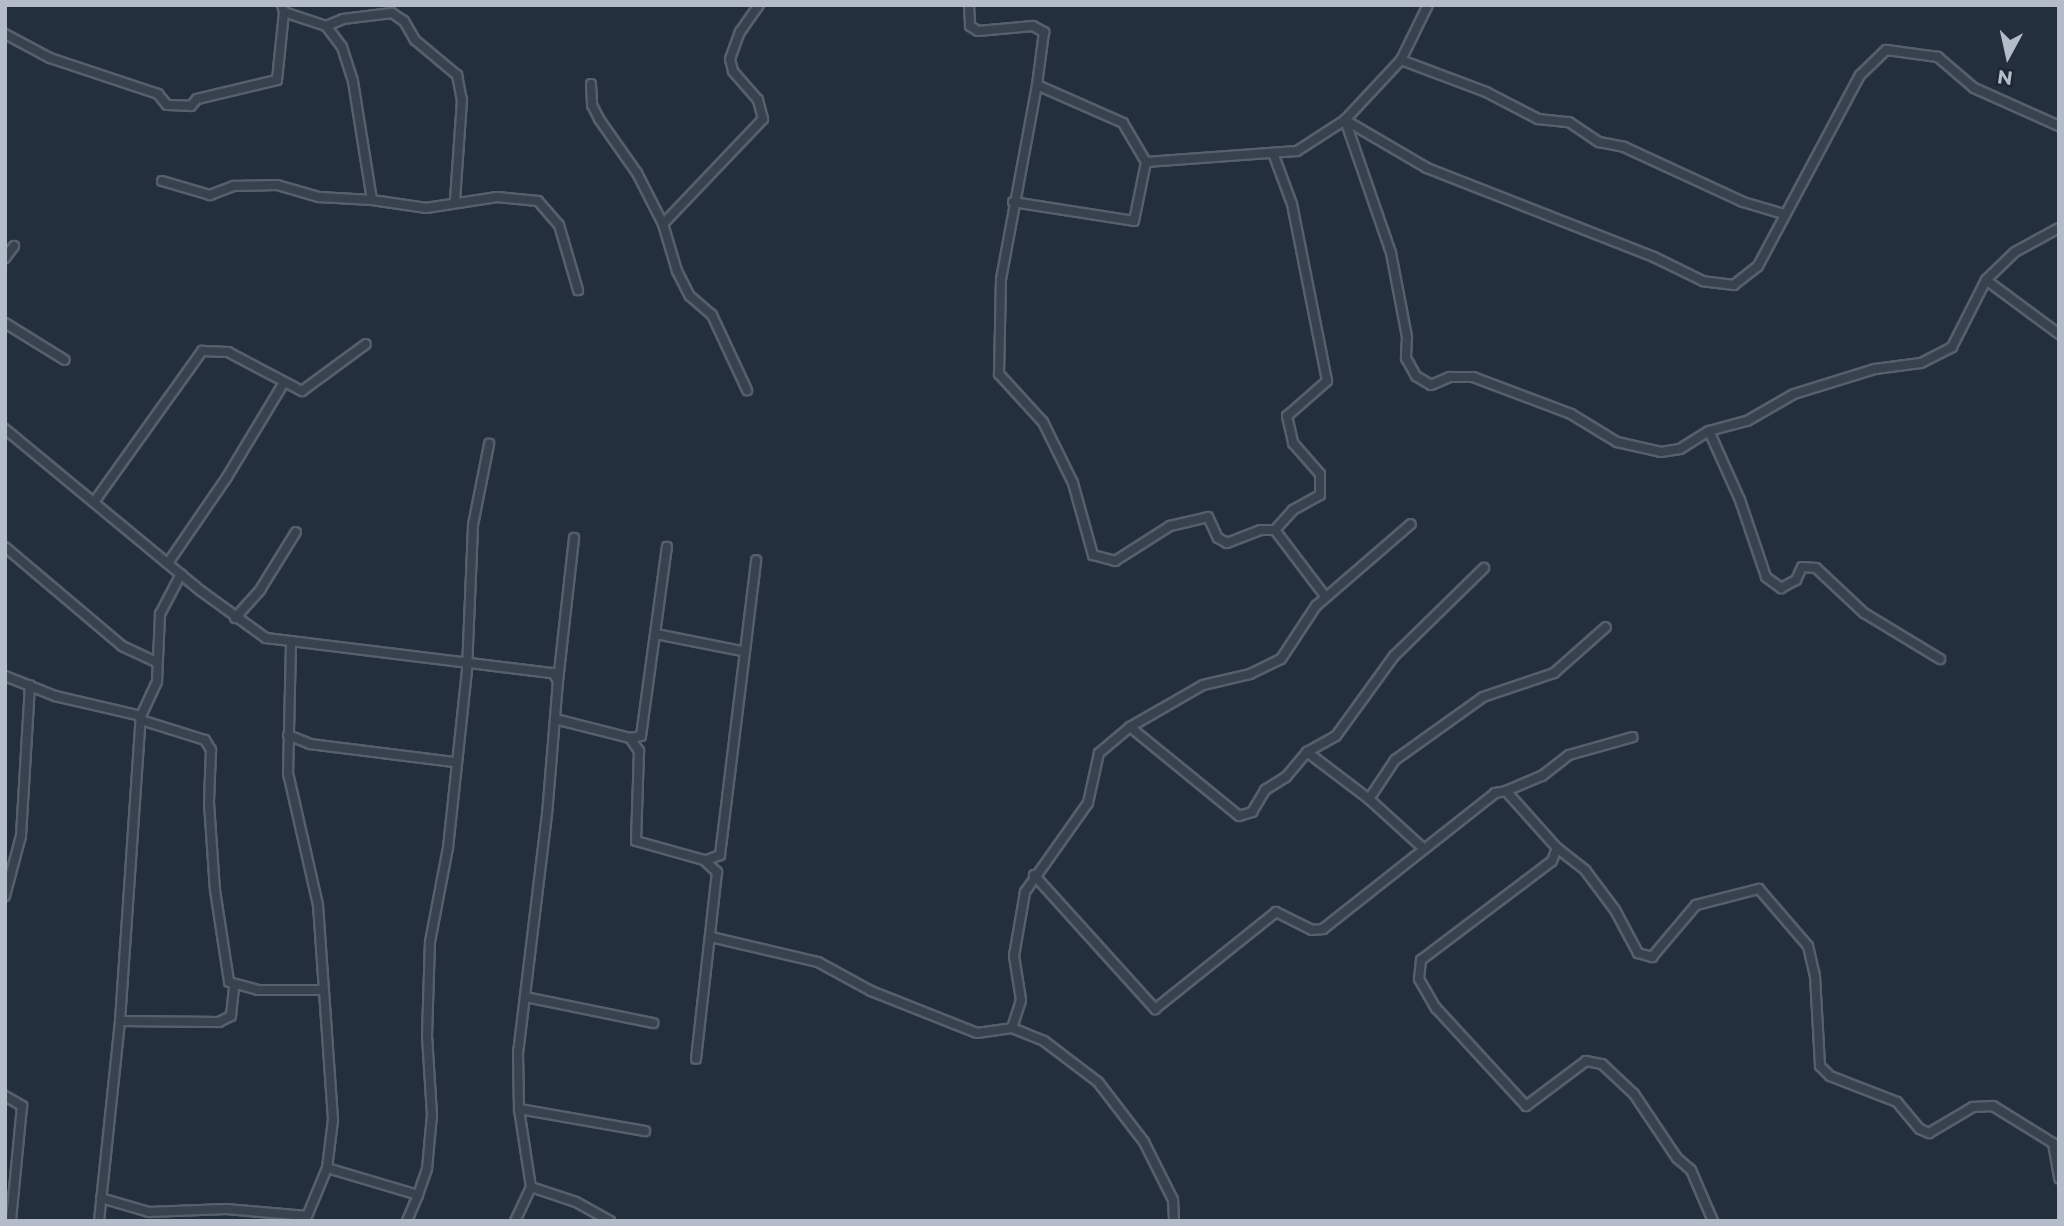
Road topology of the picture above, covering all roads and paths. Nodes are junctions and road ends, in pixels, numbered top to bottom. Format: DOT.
graph roads {
  1 [pos="759,5"];
  2 [pos="969,5"];
  3 [pos="1428,5"];
  4 [pos="283,9"];
  5 [pos="326,26"];
  6 [pos="5,34"];
  7 [pos="1401,60"];
  8 [pos="591,84"];
  9 [pos="1037,85"];
  10 [pos="1345,120"];
  11 [pos="2059,126"];
  12 [pos="1273,153"];
  13 [pos="1146,162"];
  14 [pos="162,181"];
  15 [pos="373,200"];
  16 [pos="455,201"];
  17 [pos="1013,202"];
  18 [pos="1784,214"];
  19 [pos="663,224"];
  20 [pos="2059,228"];
  21 [pos="14,246"];
  22 [pos="5,258"];
  23 [pos="1986,280"];
  24 [pos="578,290"];
  25 [pos="5,323"];
  26 [pos="2059,334"];
  27 [pos="366,344"];
  28 [pos="65,360"];
  29 [pos="283,384"];
  30 [pos="747,390"];
  31 [pos="5,429"];
  32 [pos="1709,431"];
  33 [pos="489,443"];
  34 [pos="94,502"];
  35 [pos="1411,524"];
  36 [pos="1275,530"];
  37 [pos="296,532"];
  38 [pos="574,538"];
  39 [pos="667,547"];
  40 [pos="7,552"];
  41 [pos="756,560"];
  42 [pos="168,563"];
  43 [pos="1484,568"];
  44 [pos="181,574"];
  45 [pos="1325,596"];
  46 [pos="235,618"];
  47 [pos="1606,627"];
  48 [pos="656,634"];
  49 [pos="291,644"];
  50 [pos="742,651"];
  51 [pos="1940,659"];
  52 [pos="465,661"];
  53 [pos="156,662"];
  54 [pos="5,676"];
  55 [pos="558,681"];
  56 [pos="30,685"];
  57 [pos="141,718"];
  58 [pos="555,719"];
  59 [pos="1130,727"];
  60 [pos="288,735"];
  61 [pos="1633,737"];
  62 [pos="630,738"];
  63 [pos="1307,752"];
  64 [pos="454,762"];
  65 [pos="1506,791"];
  66 [pos="1369,799"];
  67 [pos="1557,848"];
  68 [pos="1424,849"];
  69 [pos="704,860"];
  70 [pos="1034,875"];
  71 [pos="5,896"];
  72 [pos="711,937"];
  73 [pos="234,986"];
  74 [pos="323,990"];
  75 [pos="525,997"];
  76 [pos="120,1021"];
  77 [pos="653,1024"];
  78 [pos="1012,1028"];
  79 [pos="696,1059"];
  80 [pos="5,1096"];
  81 [pos="519,1108"];
  82 [pos="645,1131"];
  83 [pos="327,1168"];
  84 [pos="2059,1178"];
  85 [pos="531,1187"];
  86 [pos="418,1195"];
  87 [pos="101,1198"];
  88 [pos="151,1217"];
  89 [pos="306,1218"];
  90 [pos="11,1221"];
  91 [pos="99,1221"];
  92 [pos="407,1221"];
  93 [pos="515,1221"];
  94 [pos="610,1221"];
  95 [pos="1174,1221"];
  96 [pos="1713,1221"];
  1 -- 19 [label="street"];
  2 -- 9 [label="street"];
  3 -- 7 [label="street"];
  4 -- 5 [label="street"];
  4 -- 6 [label="street"];
  5 -- 15 [label="street"];
  5 -- 16 [label="street"];
  7 -- 10 [label="street"];
  7 -- 18 [label="street"];
  8 -- 19 [label="street"];
  9 -- 13 [label="street"];
  9 -- 17 [label="street"];
  10 -- 12 [label="street"];
  10 -- 18 [label="street"];
  10 -- 32 [label="street"];
  11 -- 18 [label="street"];
  12 -- 13 [label="street"];
  12 -- 36 [label="street"];
  13 -- 17 [label="street"];
  14 -- 15 [label="street"];
  15 -- 16 [label="street"];
  16 -- 24 [label="street"];
  17 -- 36 [label="street"];
  19 -- 30 [label="street"];
  20 -- 23 [label="street"];
  21 -- 22 [label="street"];
  23 -- 26 [label="street"];
  23 -- 32 [label="street"];
  25 -- 28 [label="street"];
  27 -- 29 [label="street"];
  29 -- 34 [label="street"];
  29 -- 42 [label="street"];
  31 -- 34 [label="street"];
  32 -- 51 [label="street"];
  33 -- 52 [label="street"];
  34 -- 42 [label="street"];
  35 -- 45 [label="street"];
  36 -- 45 [label="street"];
  37 -- 46 [label="street"];
  38 -- 55 [label="street"];
  39 -- 48 [label="street"];
  40 -- 53 [label="street"];
  41 -- 50 [label="street"];
  42 -- 44 [label="street"];
  43 -- 63 [label="street"];
  44 -- 46 [label="street"];
  44 -- 53 [label="street"];
  45 -- 59 [label="street"];
  46 -- 49 [label="street"];
  47 -- 66 [label="street"];
  48 -- 50 [label="street"];
  48 -- 62 [label="street"];
  49 -- 52 [label="street"];
  49 -- 60 [label="street"];
  50 -- 69 [label="street"];
  52 -- 55 [label="street"];
  52 -- 64 [label="street"];
  53 -- 57 [label="street"];
  54 -- 56 [label="street"];
  55 -- 58 [label="street"];
  56 -- 57 [label="street"];
  56 -- 71 [label="street"];
  57 -- 73 [label="street"];
  57 -- 76 [label="street"];
  58 -- 62 [label="street"];
  58 -- 75 [label="street"];
  59 -- 63 [label="street"];
  59 -- 70 [label="street"];
  60 -- 64 [label="street"];
  60 -- 74 [label="street"];
  61 -- 65 [label="street"];
  62 -- 69 [label="street"];
  63 -- 66 [label="street"];
  64 -- 86 [label="street"];
  65 -- 67 [label="street"];
  65 -- 68 [label="street"];
  66 -- 68 [label="street"];
  67 -- 84 [label="street"];
  67 -- 96 [label="street"];
  68 -- 70 [label="street"];
  69 -- 72 [label="street"];
  70 -- 78 [label="street"];
  72 -- 78 [label="street"];
  72 -- 79 [label="street"];
  73 -- 74 [label="street"];
  73 -- 76 [label="street"];
  74 -- 83 [label="street"];
  75 -- 77 [label="street"];
  75 -- 81 [label="street"];
  76 -- 87 [label="street"];
  78 -- 95 [label="street"];
  80 -- 90 [label="street"];
  81 -- 82 [label="street"];
  81 -- 85 [label="street"];
  83 -- 86 [label="street"];
  83 -- 89 [label="street"];
  85 -- 93 [label="street"];
  85 -- 94 [label="street"];
  86 -- 92 [label="street"];
  87 -- 88 [label="street"];
  87 -- 91 [label="street"];
  88 -- 89 [label="street"];
}
